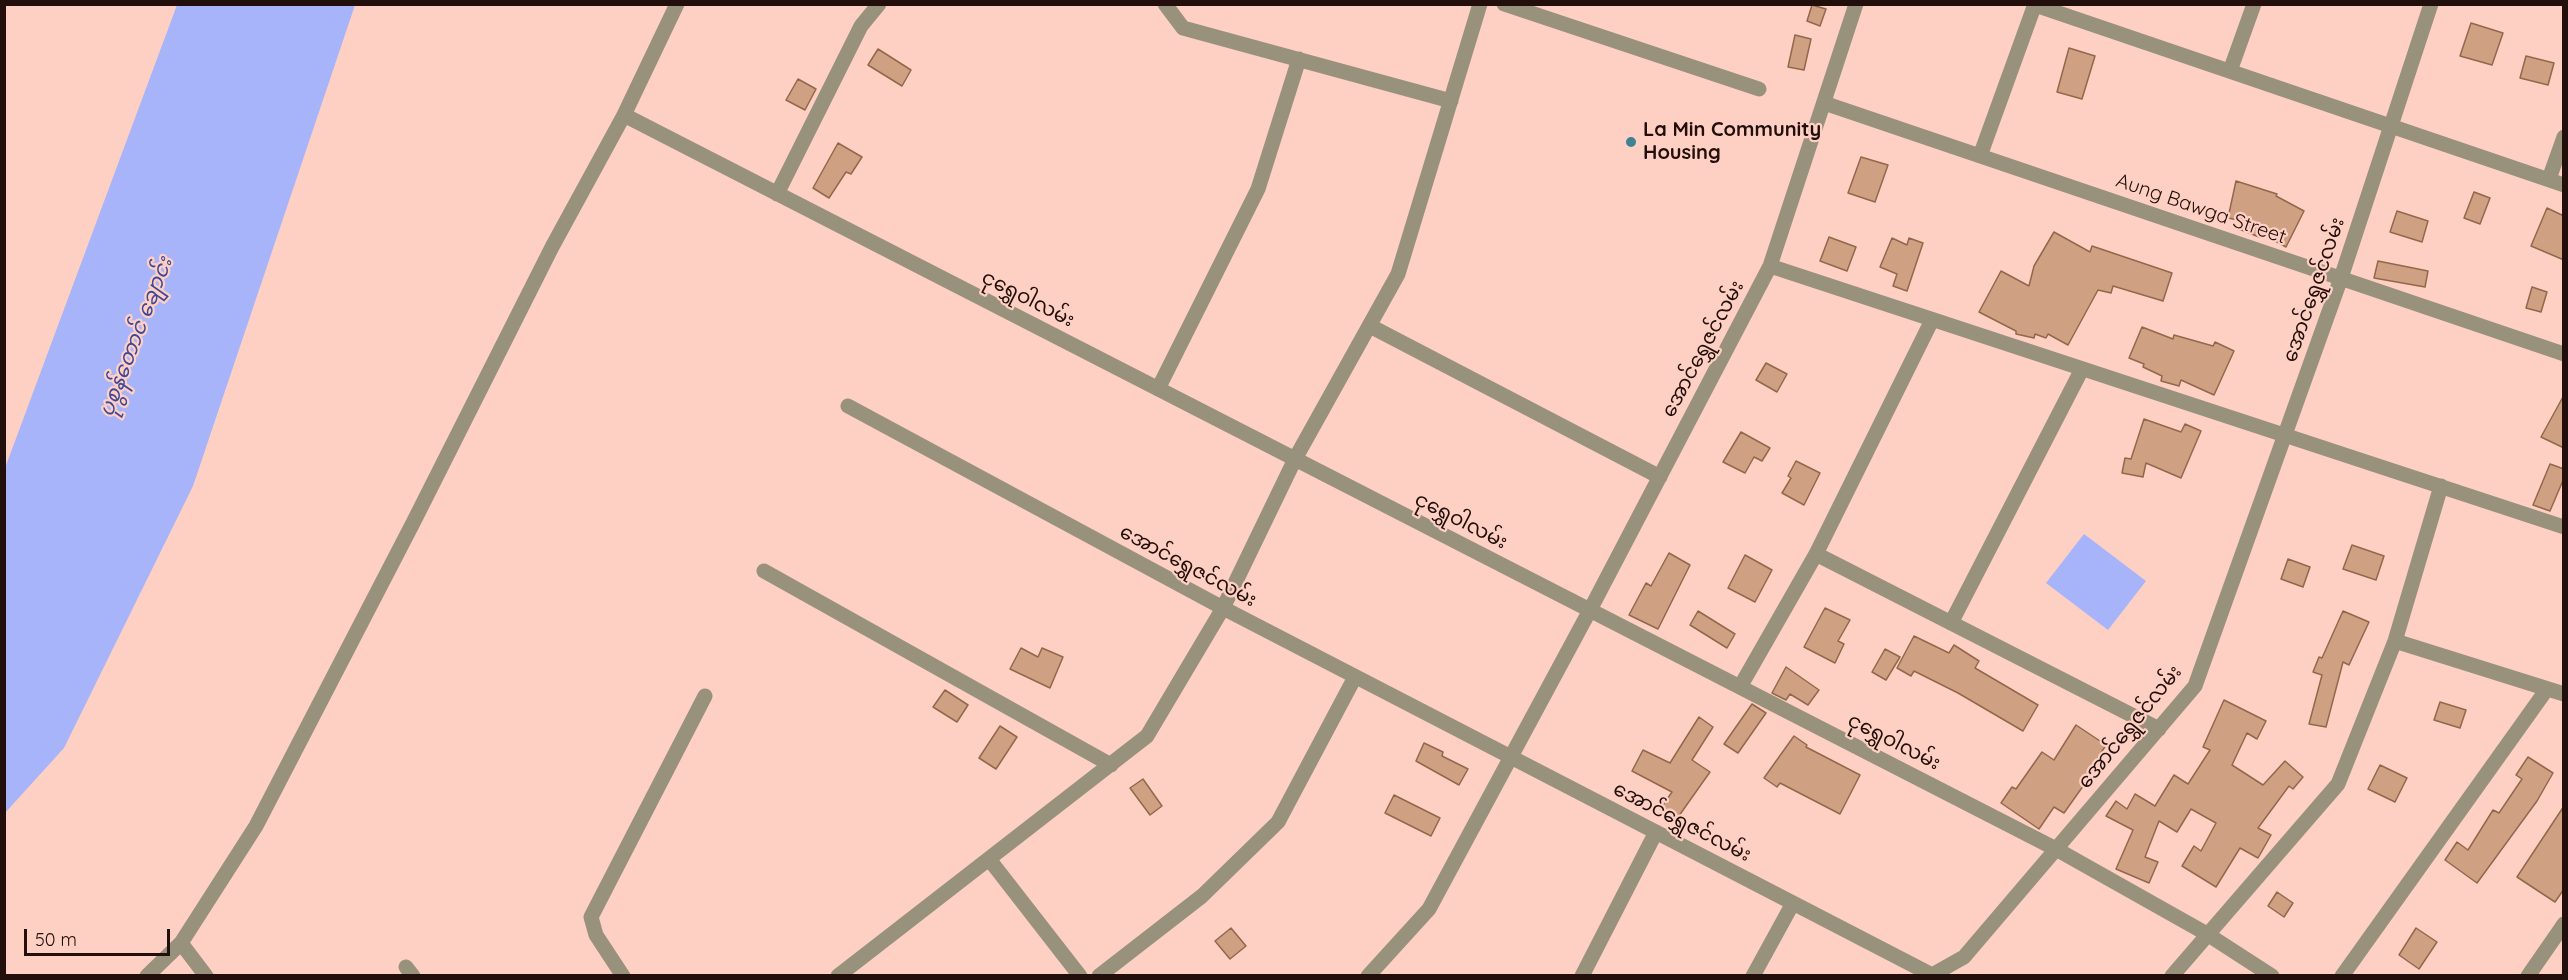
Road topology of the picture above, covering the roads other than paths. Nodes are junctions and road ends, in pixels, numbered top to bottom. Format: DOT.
graph roads {
  1 [pos="677,4"];
  2 [pos="879,4"];
  3 [pos="1165,4"];
  4 [pos="1480,4"];
  5 [pos="1504,4"];
  6 [pos="1856,4"];
  7 [pos="2254,4"];
  8 [pos="2432,4"];
  9 [pos="2035,5"];
  10 [pos="1299,59"];
  11 [pos="2230,71"];
  12 [pos="1759,90"];
  13 [pos="1451,101"];
  14 [pos="1824,103"];
  15 [pos="624,116"];
  16 [pos="2391,126"];
  17 [pos="2564,137"];
  18 [pos="1980,156"];
  19 [pos="2556,182"];
  20 [pos="777,194"];
  21 [pos="1770,266"];
  22 [pos="2341,278"];
  23 [pos="1932,320"];
  24 [pos="1370,326"];
  25 [pos="2564,354"];
  26 [pos="2082,369"];
  27 [pos="1158,389"];
  28 [pos="848,406"];
  29 [pos="2285,435"];
  30 [pos="1295,459"];
  31 [pos="1660,477"];
  32 [pos="2440,486"];
  33 [pos="2564,526"];
  34 [pos="1816,554"];
  35 [pos="764,571"];
  36 [pos="1223,609"];
  37 [pos="1590,610"];
  38 [pos="1951,622"];
  39 [pos="2396,641"];
  40 [pos="1355,677"];
  41 [pos="1740,687"];
  42 [pos="2547,688"];
  43 [pos="2564,694"];
  44 [pos="705,696"];
  45 [pos="2159,729"];
  46 [pos="1511,758"];
  47 [pos="1111,765"];
  48 [pos="1656,832"];
  49 [pos="2056,849"];
  50 [pos="990,859"];
  51 [pos="1793,903"];
  52 [pos="2564,924"];
  53 [pos="2207,934"];
  54 [pos="181,943"];
  55 [pos="147,975"];
  56 [pos="207,975"];
  57 [pos="623,975"];
  58 [pos="838,975"];
  59 [pos="1080,975"];
  60 [pos="1099,975"];
  61 [pos="1368,975"];
  62 [pos="1582,975"];
  63 [pos="1753,975"];
  64 [pos="2172,975"];
  65 [pos="2272,975"];
  66 [pos="2342,975"];
  67 [pos="2528,975"];
  1 -- 15 [label="street"];
  2 -- 20 [label="street"];
  3 -- 10 [label="street"];
  4 -- 13 [label="street"];
  5 -- 12 [label="street"];
  6 -- 14 [label="street, အောင်ရွှေဇင်လမ်း"];
  7 -- 11 [label="street"];
  8 -- 16 [label="street, အောင်ရွှေဇင်လမ်း"];
  9 -- 11 [label="street"];
  9 -- 18 [label="street"];
  10 -- 13 [label="street"];
  10 -- 27 [label="street"];
  11 -- 16 [label="street"];
  13 -- 24 [label="street"];
  14 -- 18 [label="street, Aung Bawga Street"];
  14 -- 21 [label="street, အောင်ရွှေဇင်လမ်း"];
  15 -- 20 [label="street, ငုရွှေဝါလမ်း"];
  15 -- 54 [label="street"];
  16 -- 19 [label="street"];
  16 -- 22 [label="street, အောင်ရွှေဇင်လမ်း"];
  17 -- 19 [label="street"];
  18 -- 22 [label="street, Aung Bawga Street"];
  20 -- 27 [label="street, ငုရွှေဝါလမ်း"];
  21 -- 23 [label="street"];
  21 -- 31 [label="street, အောင်ရွှေဇင်လမ်း"];
  22 -- 25 [label="street, Aung Bawga Street"];
  22 -- 29 [label="street, အောင်ရွှေဇင်လမ်း"];
  23 -- 26 [label="street"];
  23 -- 34 [label="street"];
  24 -- 30 [label="street"];
  24 -- 31 [label="street"];
  26 -- 29 [label="street"];
  26 -- 38 [label="street"];
  27 -- 30 [label="street, ငုရွှေဝါလမ်း"];
  28 -- 36 [label="street, အောင်ရွှေဇင်လမ်း"];
  29 -- 32 [label="street"];
  29 -- 45 [label="street, အောင်ရွှေဇင်လမ်း"];
  30 -- 36 [label="street"];
  30 -- 37 [label="street, ငုရွှေဝါလမ်း"];
  31 -- 37 [label="street, အောင်ရွှေဇင်လမ်း"];
  32 -- 33 [label="street"];
  32 -- 39 [label="street"];
  34 -- 38 [label="street"];
  34 -- 41 [label="street"];
  35 -- 47 [label="street"];
  36 -- 40 [label="street, အောင်ရွှေဇင်လမ်း"];
  36 -- 47 [label="street"];
  37 -- 41 [label="street, ငုရွှေဝါလမ်း"];
  37 -- 46 [label="street, အောင်ရွှေဇင်လမ်း"];
  38 -- 45 [label="street"];
  39 -- 42 [label="street"];
  39 -- 53 [label="street"];
  40 -- 46 [label="street, အောင်ရွှေဇင်လမ်း"];
  40 -- 60 [label="street"];
  41 -- 49 [label="street, ငုရွှေဝါလမ်း"];
  42 -- 43 [label="street"];
  42 -- 66 [label="street"];
  44 -- 57 [label="street"];
  45 -- 49 [label="street, အောင်ရွှေဇင်လမ်း"];
  46 -- 48 [label="street, အောင်ရွှေဇင်လမ်း"];
  46 -- 61 [label="street, အောင်ရွှေဇင်လမ်း"];
  47 -- 50 [label="street"];
  48 -- 51 [label="street, အောင်ရွှေဇင်လမ်း"];
  48 -- 62 [label="street"];
  49 -- 51 [label="street, အောင်ရွှေဇင်လမ်း"];
  49 -- 53 [label="street, ငုရွှေဝါလမ်း"];
  50 -- 58 [label="street"];
  50 -- 59 [label="street"];
  51 -- 63 [label="street"];
  52 -- 67 [label="street"];
  53 -- 64 [label="street"];
  53 -- 65 [label="street, ငုရွှေဝါလမ်း"];
  54 -- 55 [label="street"];
  54 -- 56 [label="street"];
}
